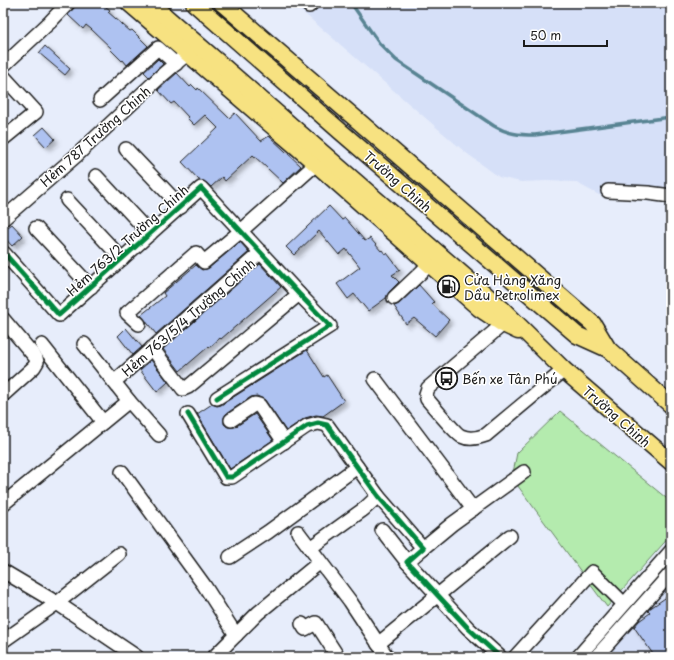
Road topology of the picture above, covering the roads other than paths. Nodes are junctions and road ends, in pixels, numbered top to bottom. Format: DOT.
graph roads {
  1 [pos="68,3"];
  2 [pos="129,3"];
  3 [pos="150,3"];
  4 [pos="194,3"];
  5 [pos="222,3"];
  6 [pos="182,59"];
  7 [pos="3,66"];
  8 [pos="3,76"];
  9 [pos="100,100"];
  10 [pos="3,139"];
  11 [pos="126,149"];
  12 [pos="398,156"];
  13 [pos="316,164"];
  14 [pos="96,176"];
  15 [pos="406,188"];
  16 [pos="608,191"];
  17 [pos="671,196"];
  18 [pos="68,200"];
  19 [pos="181,207"];
  20 [pos="3,219"];
  21 [pos="36,228"];
  22 [pos="241,231"];
  23 [pos="150,234"];
  24 [pos="261,252"];
  25 [pos="4,253"];
  26 [pos="122,259"];
  27 [pos="430,264"];
  28 [pos="91,287"];
  29 [pos="299,294"];
  30 [pos="394,298"];
  31 [pos="3,319"];
  32 [pos="507,321"];
  33 [pos="139,324"];
  34 [pos="84,344"];
  35 [pos="42,345"];
  36 [pos="152,348"];
  37 [pos="608,349"];
  38 [pos="564,370"];
  39 [pos="375,379"];
  40 [pos="114,382"];
  41 [pos="3,395"];
  42 [pos="217,398"];
  43 [pos="129,401"];
  44 [pos="671,405"];
  45 [pos="188,414"];
  46 [pos="231,420"];
  47 [pos="103,422"];
  48 [pos="159,435"];
  49 [pos="284,442"];
  50 [pos="671,462"];
  51 [pos="357,468"];
  52 [pos="122,472"];
  53 [pos="524,472"];
  54 [pos="378,496"];
  55 [pos="3,504"];
  56 [pos="473,510"];
  57 [pos="382,530"];
  58 [pos="298,532"];
  59 [pos="510,536"];
  60 [pos="310,548"];
  61 [pos="423,548"];
  62 [pos="671,551"];
  63 [pos="119,554"];
  64 [pos="230,557"];
  65 [pos="320,562"];
  66 [pos="407,562"];
  67 [pos="3,570"];
  68 [pos="671,573"];
  69 [pos="438,596"];
  70 [pos="57,603"];
  71 [pos="624,604"];
  72 [pos="302,624"];
  73 [pos="236,636"];
  74 [pos="3,641"];
  75 [pos="378,644"];
  76 [pos="128,655"];
  77 [pos="214,657"];
  78 [pos="338,657"];
  79 [pos="387,657"];
  80 [pos="500,657"];
  81 [pos="515,657"];
  82 [pos="578,657"];
  83 [pos="596,657"];
  1 -- 7 [label="street"];
  2 -- 6 [label="main road, Trường Chinh"];
  3 -- 32 [label="main road, Trường Chinh"];
  4 -- 15 [label="main road, Trường Chinh"];
  5 -- 12 [label="main road, Trường Chinh"];
  6 -- 9 [label="street"];
  6 -- 13 [label="main road, Trường Chinh"];
  6 -- 20 [label="street, Hẻm 787 Trường Chinh"];
  8 -- 10 [label="street"];
  11 -- 19 [label="street"];
  12 -- 15 [label="main road"];
  12 -- 37 [label="main road, Trường Chinh"];
  13 -- 22 [label="street"];
  13 -- 27 [label="main road, Trường Chinh"];
  14 -- 23 [label="street"];
  15 -- 37 [label="main road, Trường Chinh"];
  16 -- 17 [label="street"];
  18 -- 26 [label="street"];
  19 -- 22 [label="street, Hẻm 763/2 Trường Chinh"];
  19 -- 23 [label="street, Hẻm 763/2 Trường Chinh"];
  21 -- 28 [label="street"];
  22 -- 24 [label="street"];
  22 -- 33 [label="street"];
  23 -- 26 [label="street, Hẻm 763/2 Trường Chinh"];
  24 -- 29 [label="street"];
  24 -- 36 [label="street, Hẻm 763/5/4 Trường Chinh"];
  25 -- 28 [label="street, Hẻm 763/2 Trường Chinh"];
  26 -- 28 [label="street, Hẻm 763/2 Trường Chinh"];
  27 -- 30 [label="street"];
  27 -- 32 [label="main road, Trường Chinh"];
  29 -- 36 [label="street"];
  29 -- 42 [label="street"];
  31 -- 41 [label="street"];
  32 -- 38 [label="main road, Trường Chinh"];
  32 -- 38 [label="street"];
  34 -- 40 [label="street"];
  35 -- 47 [label="street"];
  36 -- 40 [label="street, Hẻm 763/5/4 Trường Chinh"];
  37 -- 44 [label="main road, Trường Chinh"];
  38 -- 50 [label="main road, Trường Chinh"];
  39 -- 56 [label="street"];
  40 -- 43 [label="street, Hẻm 763/5/4 Trường Chinh"];
  43 -- 47 [label="street"];
  43 -- 48 [label="street, Hẻm 763/5/4 Trường Chinh"];
  45 -- 49 [label="street"];
  46 -- 49 [label="street"];
  47 -- 55 [label="street"];
  49 -- 51 [label="street"];
  51 -- 54 [label="street"];
  51 -- 64 [label="street"];
  52 -- 73 [label="street"];
  53 -- 56 [label="street"];
  54 -- 60 [label="street"];
  54 -- 61 [label="street"];
  56 -- 61 [label="street"];
  57 -- 66 [label="street"];
  58 -- 60 [label="street"];
  59 -- 69 [label="street"];
  60 -- 65 [label="street"];
  61 -- 66 [label="street"];
  62 -- 71 [label="street"];
  63 -- 70 [label="street"];
  65 -- 73 [label="street"];
  65 -- 75 [label="street"];
  66 -- 69 [label="street"];
  67 -- 70 [label="street"];
  68 -- 83 [label="street"];
  69 -- 75 [label="street"];
  69 -- 80 [label="street"];
  70 -- 74 [label="street"];
  70 -- 76 [label="street"];
  71 -- 81 [label="street"];
  71 -- 82 [label="street"];
  72 -- 78 [label="street"];
  73 -- 77 [label="street"];
  75 -- 79 [label="street"];
}
